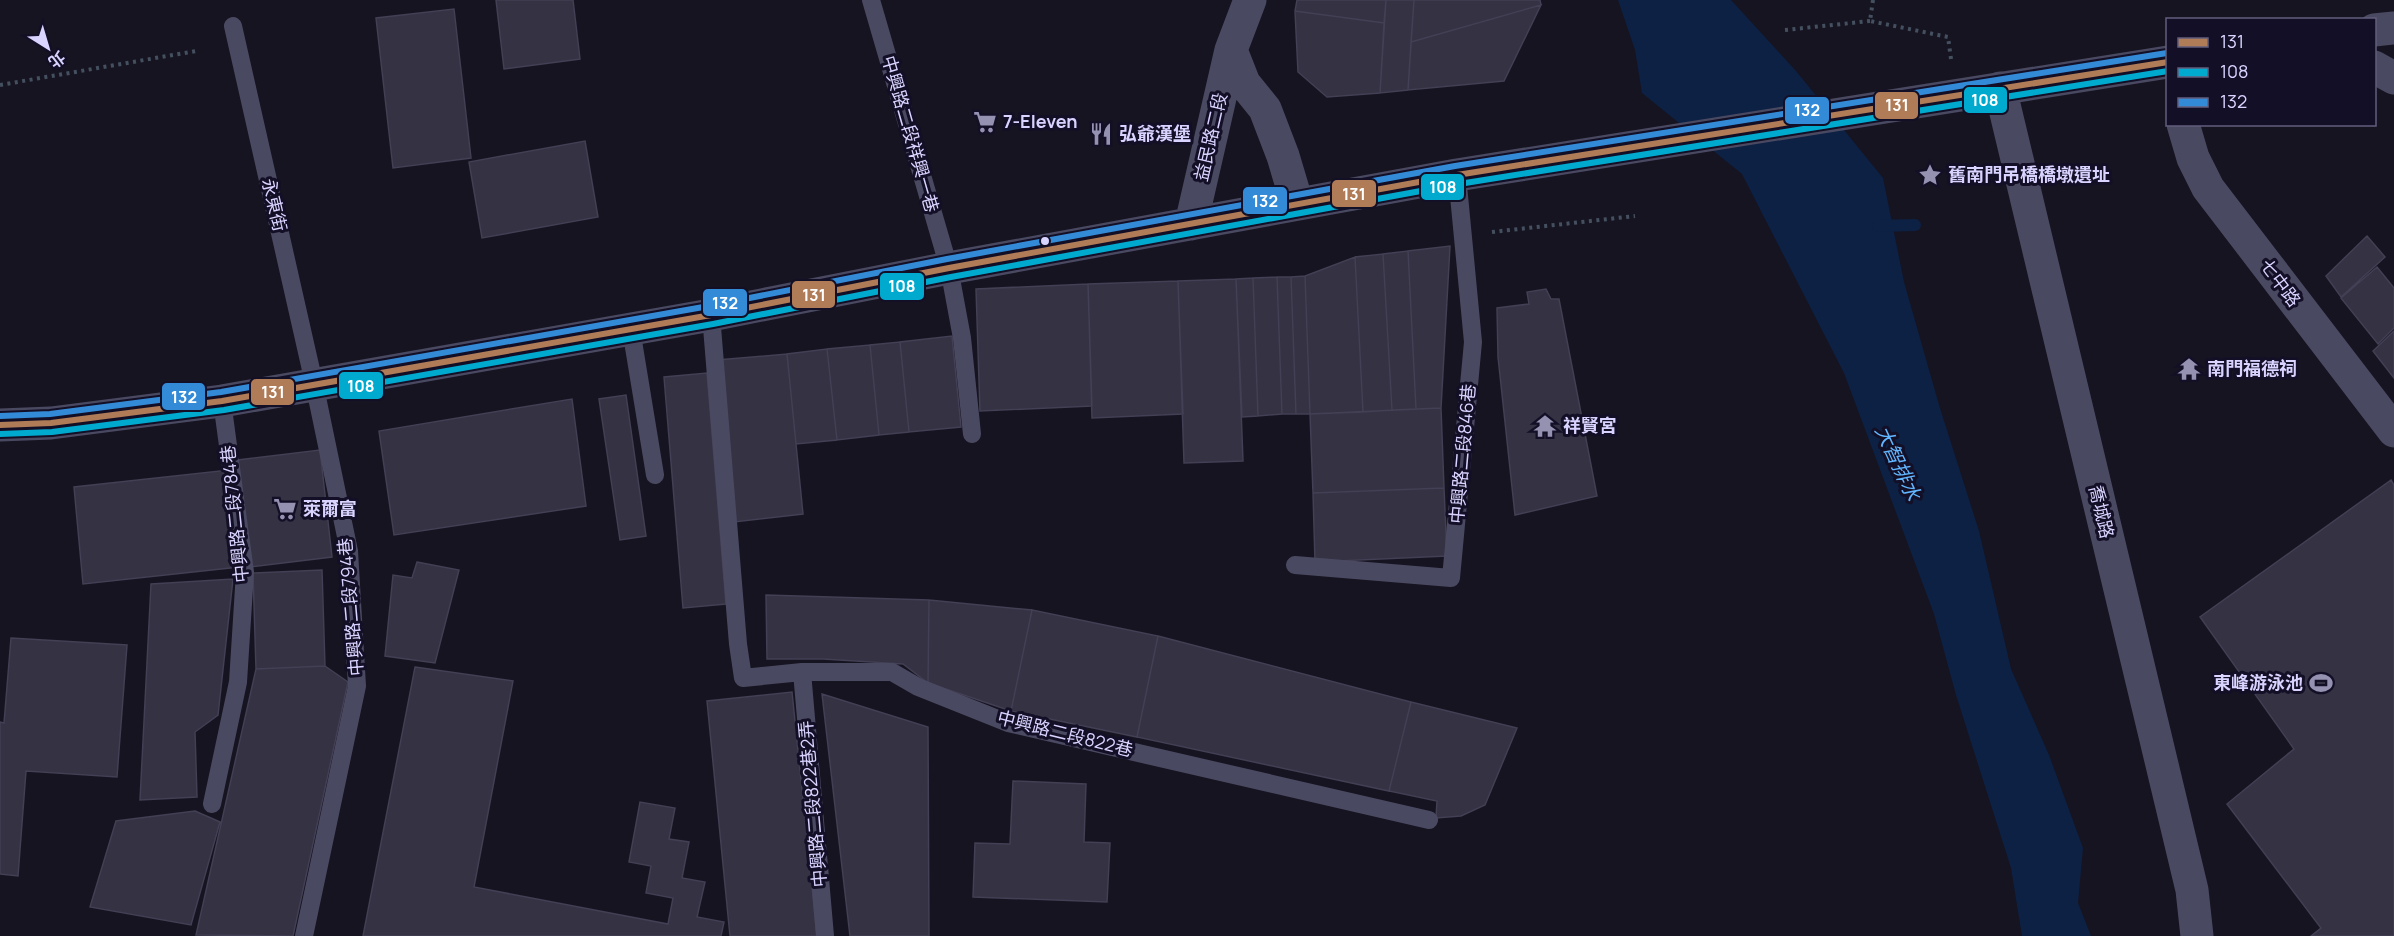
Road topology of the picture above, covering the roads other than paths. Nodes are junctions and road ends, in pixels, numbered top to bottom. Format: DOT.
graph roads {
  1 [pos="872,0"];
  2 [pos="1250,0"];
  3 [pos="233,26"];
  4 [pos="2394,28"];
  5 [pos="2376,30"];
  6 [pos="1232,50"];
  7 [pos="2166,63"];
  8 [pos="2376,68"];
  9 [pos="2394,78"];
  10 [pos="2000,88"];
  11 [pos="2184,126"];
  12 [pos="1457,174"];
  13 [pos="1297,203"];
  14 [pos="1191,224"];
  15 [pos="949,267"];
  16 [pos="711,315"];
  17 [pos="631,329"];
  18 [pos="314,383"];
  19 [pos="222,401"];
  20 [pos="0,425"];
  21 [pos="2394,431"];
  22 [pos="972,434"];
  23 [pos="655,475"];
  24 [pos="1295,565"];
  25 [pos="802,672"];
  26 [pos="212,804"];
  27 [pos="1429,820"];
  28 [pos="304,936"];
  29 [pos="825,936"];
  30 [pos="2197,936"];
  1 -- 15 [label="lane, 中興路二段祥興一巷"];
  2 -- 6 [label="street, 益民路二段"];
  3 -- 18 [label="lane, 永東街"];
  4 -- 5 [label="street"];
  6 -- 13 [label="street, 益民路二段"];
  6 -- 14 [label="street, 益民路二段"];
  7 -- 10 [label="street"];
  8 -- 9 [label="street"];
  10 -- 12 [label="street"];
  10 -- 30 [label="street, 喬城路"];
  11 -- 21 [label="street, 七中路"];
  12 -- 13 [label="street"];
  12 -- 24 [label="lane, 中興路二段846巷"];
  13 -- 14 [label="street"];
  14 -- 15 [label="street"];
  15 -- 16 [label="street"];
  15 -- 22 [label="lane, 中興路二段祥興一巷"];
  16 -- 17 [label="street"];
  16 -- 25 [label="lane, 中興路二段822巷"];
  17 -- 18 [label="street"];
  17 -- 23 [label="lane"];
  18 -- 19 [label="street"];
  18 -- 28 [label="lane, 中興路二段794巷"];
  19 -- 20 [label="street"];
  19 -- 26 [label="lane, 中興路二段784巷"];
  25 -- 27 [label="lane, 中興路二段822巷"];
  25 -- 29 [label="lane, 中興路二段822巷2弄"];
}
